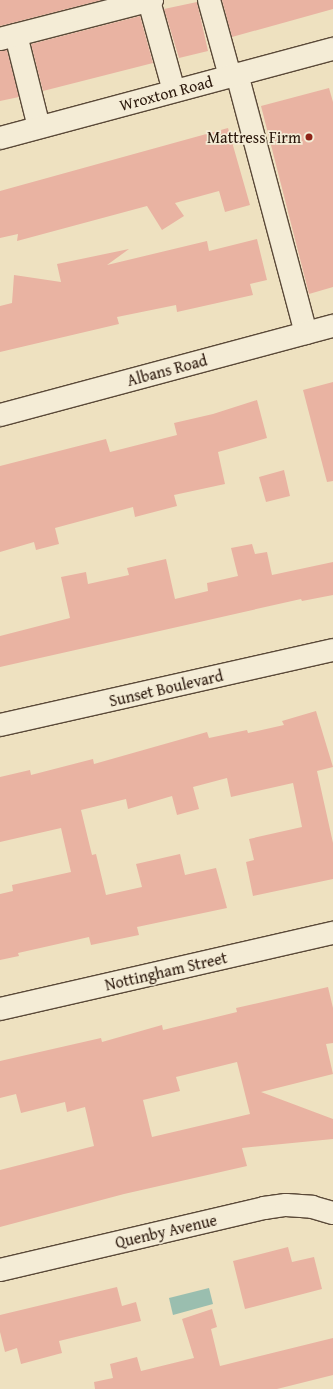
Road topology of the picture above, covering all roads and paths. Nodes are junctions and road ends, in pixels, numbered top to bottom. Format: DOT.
graph roads {
  1 [pos="151,0"];
  2 [pos="209,0"];
  3 [pos="8,37"];
  4 [pos="333,49"];
  5 [pos="234,75"];
  6 [pos="174,91"];
  7 [pos="39,127"];
  8 [pos="0,138"];
  9 [pos="333,326"];
  10 [pos="306,333"];
  11 [pos="0,415"];
  12 [pos="333,650"];
  13 [pos="0,725"];
  14 [pos="333,933"];
  15 [pos="0,1009"];
  16 [pos="333,1213"];
  17 [pos="0,1270"];
  1 -- 3 [label="street"];
  1 -- 6 [label="street"];
  2 -- 5 [label="street"];
  3 -- 7 [label="street"];
  4 -- 5 [label="street, Wroxton Road"];
  5 -- 6 [label="street, Wroxton Road"];
  5 -- 10 [label="street"];
  6 -- 7 [label="street, Wroxton Road"];
  7 -- 8 [label="street, Wroxton Road"];
  9 -- 10 [label="street, Albans Road"];
  10 -- 11 [label="street, Albans Road"];
  12 -- 13 [label="street, Sunset Boulevard"];
  14 -- 15 [label="street, Nottingham Street"];
  16 -- 17 [label="street, Quenby Avenue"];
}
